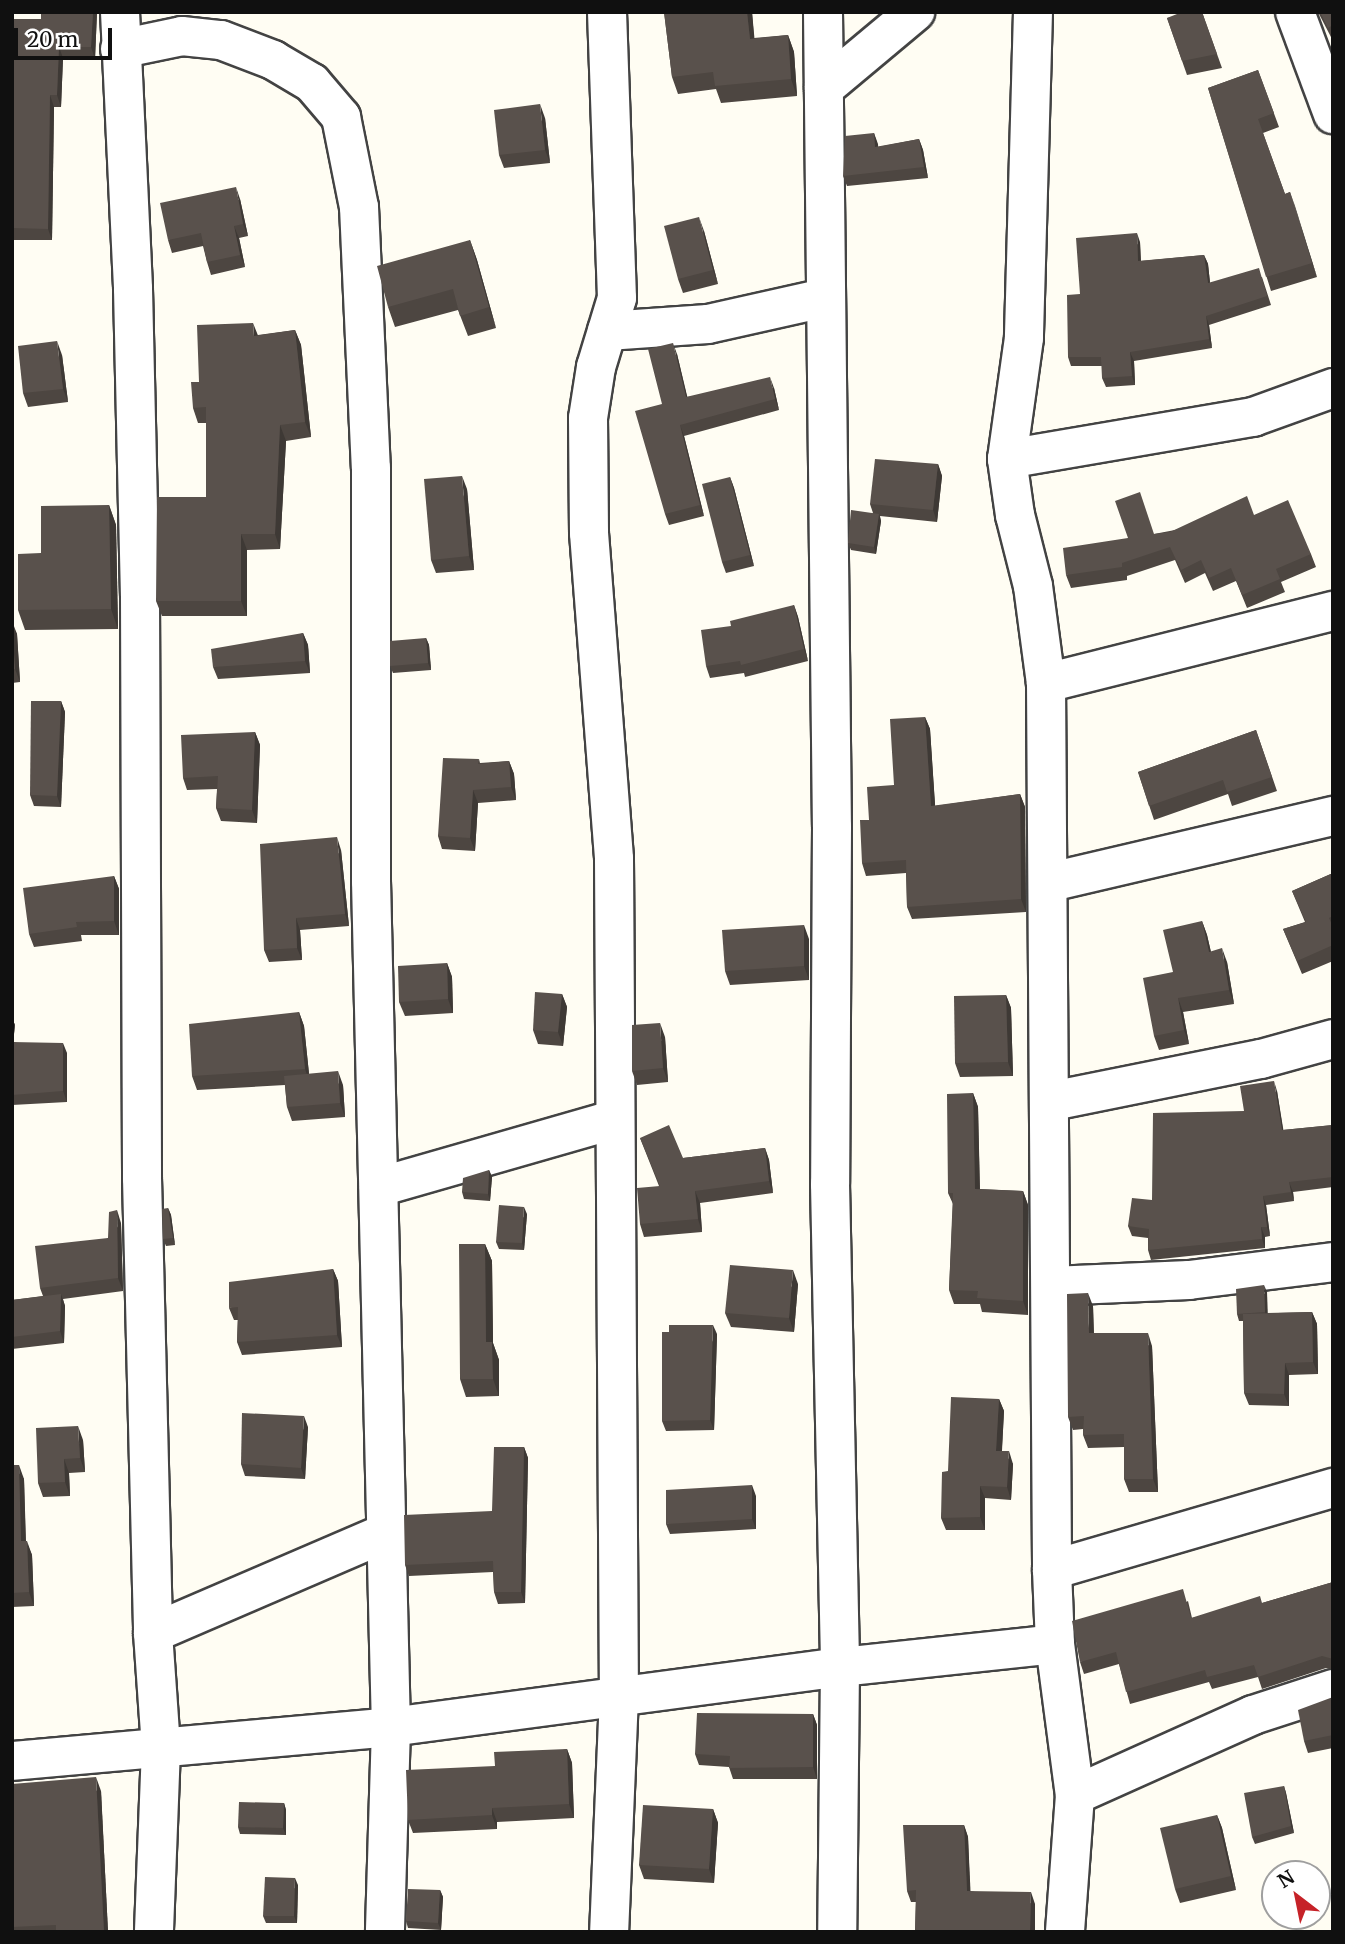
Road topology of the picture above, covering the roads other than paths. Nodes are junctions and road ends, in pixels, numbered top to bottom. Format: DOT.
graph roads {
  1 [pos="607,12"];
  2 [pos="823,12"];
  3 [pos="915,12"];
  4 [pos="1033,12"];
  5 [pos="1295,12"];
  6 [pos="120,31"];
  7 [pos="824,88"];
  8 [pos="1333,114"];
  9 [pos="824,298"];
  10 [pos="607,331"];
  11 [pos="1333,388"];
  12 [pos="1007,459"];
  13 [pos="1333,611"];
  14 [pos="1046,683"];
  15 [pos="1333,816"];
  16 [pos="1051,883"];
  17 [pos="1333,1039"];
  18 [pos="1052,1101"];
  19 [pos="612,1120"];
  20 [pos="379,1187"];
  21 [pos="1333,1262"];
  22 [pos="1052,1286"];
  23 [pos="1333,1488"];
  24 [pos="387,1532"];
  25 [pos="1052,1570"];
  26 [pos="153,1633"];
  27 [pos="1055,1644"];
  28 [pos="840,1667"];
  29 [pos="1333,1689"];
  30 [pos="619,1696"];
  31 [pos="391,1727"];
  32 [pos="160,1748"];
  33 [pos="12,1761"];
  34 [pos="1075,1795"];
  35 [pos="154,1932"];
  36 [pos="385,1932"];
  37 [pos="609,1932"];
  38 [pos="837,1932"];
  39 [pos="1065,1932"];
  1 -- 10 [label="street"];
  2 -- 7 [label="street"];
  3 -- 7 [label="street"];
  4 -- 12 [label="street"];
  5 -- 8 [label="street"];
  6 -- 20 [label="street"];
  6 -- 26 [label="street"];
  7 -- 9 [label="street"];
  9 -- 10 [label="street"];
  9 -- 28 [label="street"];
  10 -- 19 [label="street"];
  11 -- 12 [label="street"];
  12 -- 14 [label="street"];
  13 -- 14 [label="street"];
  14 -- 16 [label="street"];
  15 -- 16 [label="street"];
  16 -- 18 [label="street"];
  17 -- 18 [label="street"];
  18 -- 22 [label="street"];
  19 -- 20 [label="street"];
  19 -- 30 [label="street"];
  20 -- 24 [label="street"];
  21 -- 22 [label="street"];
  22 -- 25 [label="street"];
  23 -- 25 [label="street"];
  24 -- 26 [label="street"];
  24 -- 31 [label="street"];
  25 -- 27 [label="street"];
  26 -- 32 [label="street"];
  27 -- 28 [label="street"];
  27 -- 34 [label="street"];
  28 -- 30 [label="street"];
  28 -- 38 [label="street"];
  29 -- 34 [label="street"];
  30 -- 31 [label="street"];
  30 -- 37 [label="street"];
  31 -- 32 [label="street"];
  31 -- 36 [label="street"];
  32 -- 33 [label="street"];
  32 -- 35 [label="street"];
  34 -- 39 [label="street"];
}
